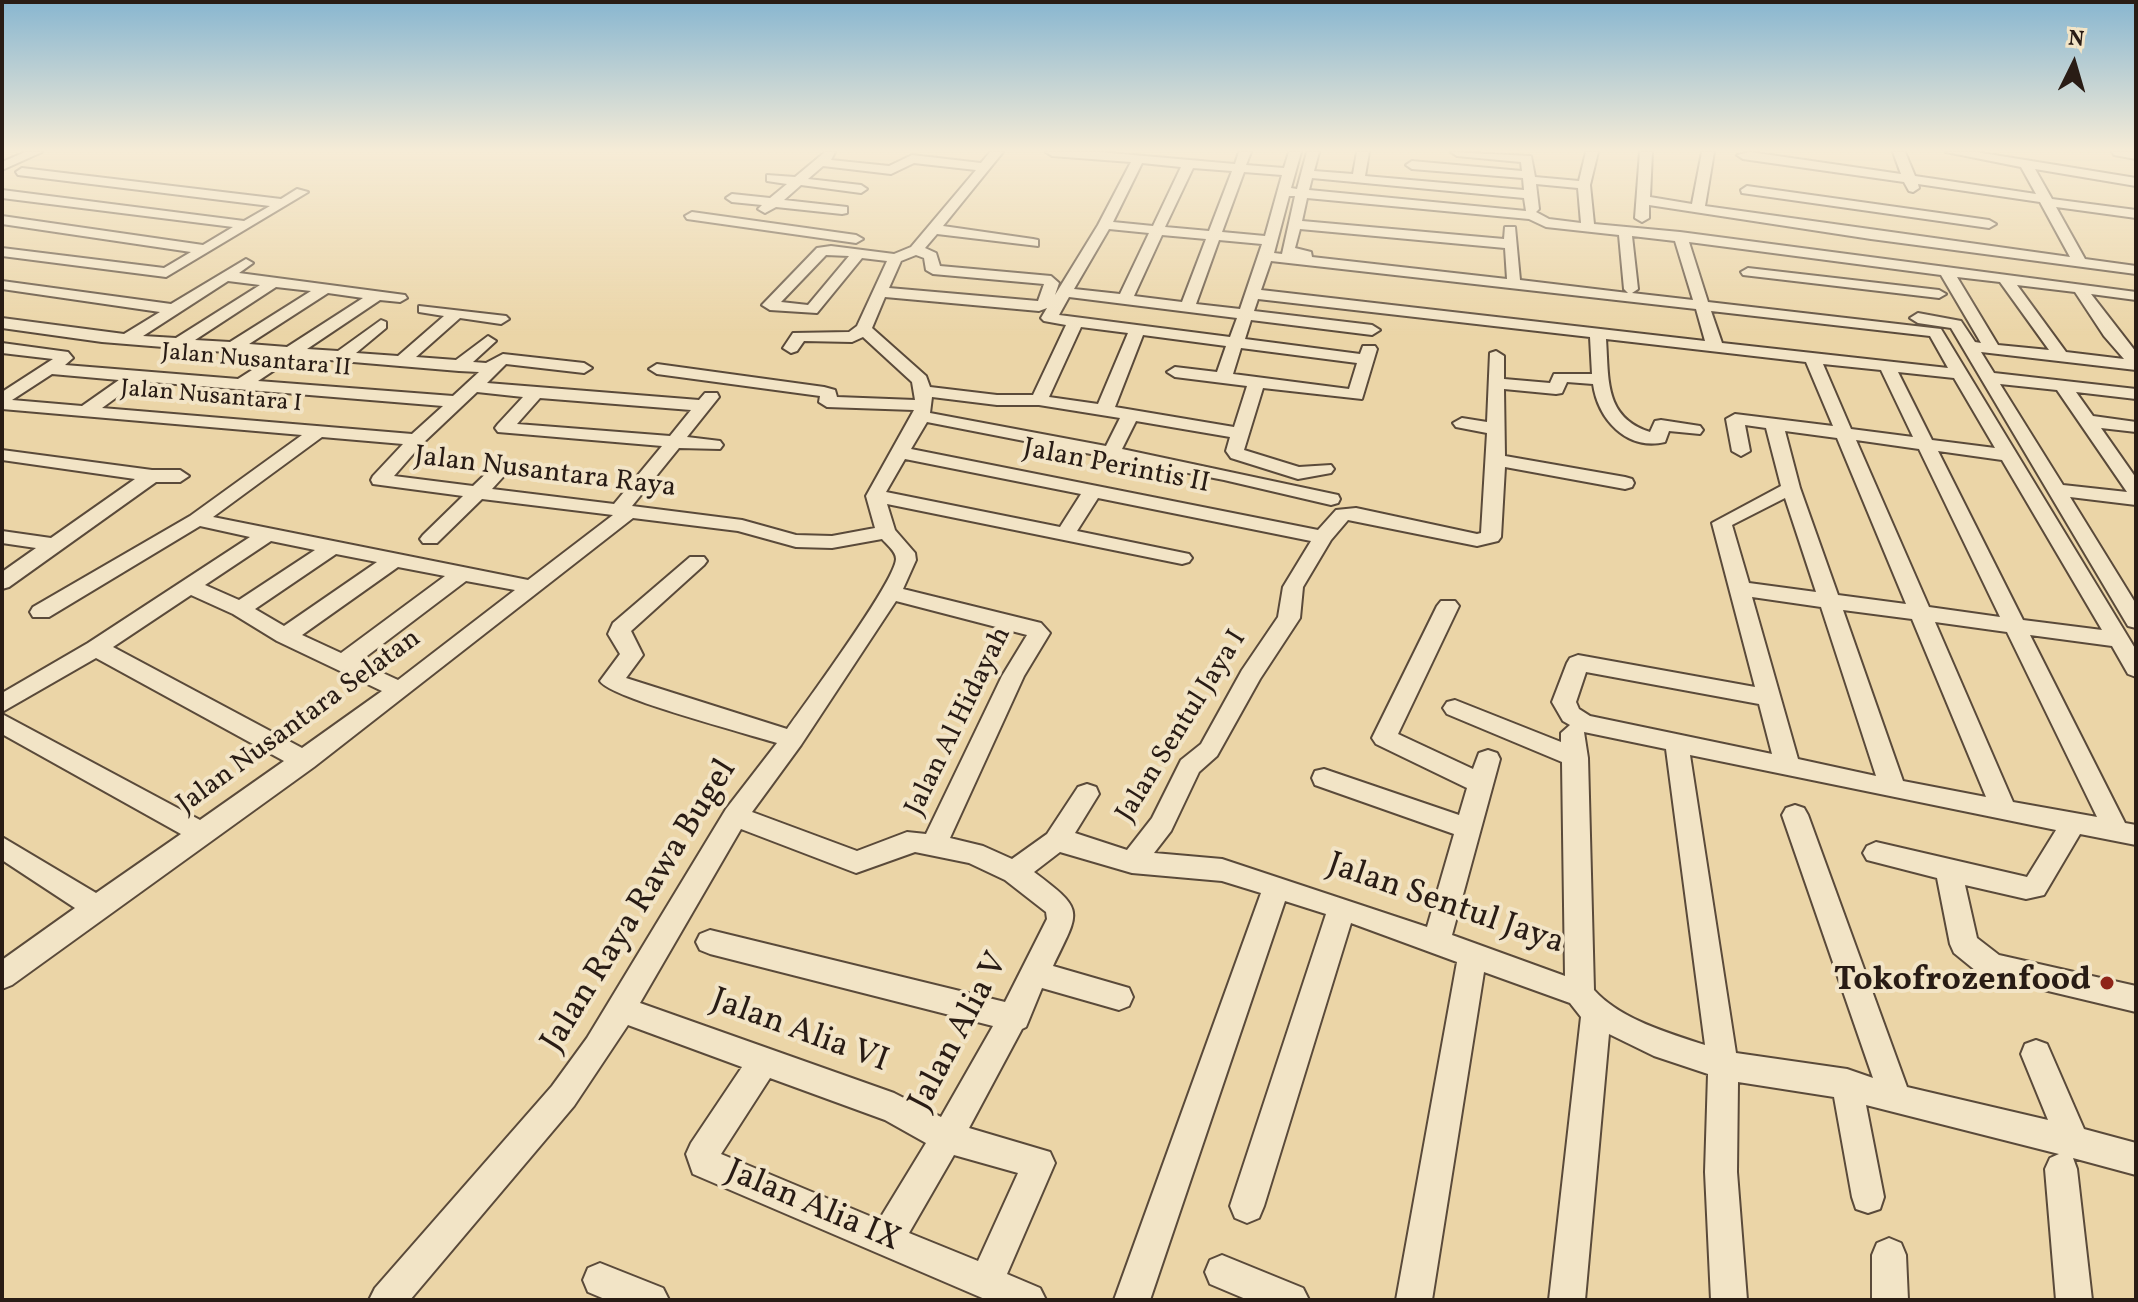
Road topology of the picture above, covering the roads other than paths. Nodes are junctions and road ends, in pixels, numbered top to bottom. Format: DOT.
graph roads {
  1 [pos="152,213"];
  2 [pos="265,213"];
  3 [pos="760,213"];
  4 [pos="947,213"];
  5 [pos="1111,213"];
  6 [pos="1165,213"];
  7 [pos="1223,213"];
  8 [pos="1277,213"];
  9 [pos="1298,213"];
  10 [pos="1509,213"];
  11 [pos="1587,213"];
  12 [pos="1642,213"];
  13 [pos="1727,213"];
  14 [pos="1746,213"];
  15 [pos="1809,213"];
  16 [pos="1864,213"];
  17 [pos="1921,213"];
  18 [pos="1984,213"];
  19 [pos="2053,213"];
  20 [pos="2132,214"];
  21 [pos="1532,215"];
  22 [pos="692,216"];
  23 [pos="1747,216"];
  24 [pos="2,218"];
  25 [pos="1642,218"];
  26 [pos="1296,220"];
  27 [pos="749,223"];
  28 [pos="245,225"];
  29 [pos="1105,225"];
  30 [pos="1812,226"];
  31 [pos="1588,227"];
  32 [pos="2136,227"];
  33 [pos="933,229"];
  34 [pos="1157,230"];
  35 [pos="1625,231"];
  36 [pos="1871,235"];
  37 [pos="1214,236"];
  38 [pos="1680,236"];
  39 [pos="873,241"];
  40 [pos="1511,241"];
  41 [pos="1033,243"];
  42 [pos="1932,243"];
  43 [pos="1743,244"];
  44 [pos="1268,249"];
  45 [pos="206,250"];
  46 [pos="916,250"];
  47 [pos="1999,251"];
  48 [pos="2,252"];
  49 [pos="858,254"];
  50 [pos="895,258"];
  51 [pos="246,263"];
  52 [pos="2080,263"];
  53 [pos="1927,269"];
  54 [pos="2136,270"];
  55 [pos="1947,272"];
  56 [pos="225,276"];
  57 [pos="2005,279"];
  58 [pos="1512,281"];
  59 [pos="274,282"];
  60 [pos="2,285"];
  61 [pos="2079,288"];
  62 [pos="325,289"];
  63 [pos="1631,289"];
  64 [pos="1754,289"];
  65 [pos="881,292"];
  66 [pos="1066,292"];
  67 [pos="1255,294"];
  68 [pos="1939,294"];
  69 [pos="376,296"];
  70 [pos="2136,296"];
  71 [pos="400,298"];
  72 [pos="1125,299"];
  73 [pos="1701,300"];
  74 [pos="1188,306"];
  75 [pos="1377,308"];
  76 [pos="174,309"];
  77 [pos="424,309"];
  78 [pos="457,313"];
  79 [pos="1248,314"];
  80 [pos="501,319"];
  81 [pos="1075,322"];
  82 [pos="2,323"];
  83 [pos="1511,324"];
  84 [pos="1956,324"];
  85 [pos="381,325"];
  86 [pos="864,329"];
  87 [pos="1137,330"];
  88 [pos="1372,330"];
  89 [pos="1598,333"];
  90 [pos="127,339"];
  91 [pos="488,341"];
  92 [pos="181,342"];
  93 [pos="1237,342"];
  94 [pos="235,346"];
  95 [pos="1968,346"];
  96 [pos="1715,347"];
  97 [pos="2,348"];
  98 [pos="791,348"];
  99 [pos="1992,348"];
  100 [pos="289,351"];
  101 [pos="342,356"];
  102 [pos="1496,356"];
  103 [pos="2061,356"];
  104 [pos="1812,357"];
  105 [pos="1367,360"];
  106 [pos="402,361"];
  107 [pos="2136,363"];
  108 [pos="459,366"];
  109 [pos="1887,366"];
  110 [pos="489,368"];
  111 [pos="584,368"];
  112 [pos="50,369"];
  113 [pos="657,369"];
  114 [pos="1175,372"];
  115 [pos="1960,374"];
  116 [pos="135,376"];
  117 [pos="1986,377"];
  118 [pos="1223,378"];
  119 [pos="721,379"];
  120 [pos="1602,379"];
  121 [pos="1256,383"];
  122 [pos="1496,383"];
  123 [pos="242,384"];
  124 [pos="2063,386"];
  125 [pos="474,387"];
  126 [pos="536,393"];
  127 [pos="2136,394"];
  128 [pos="1039,400"];
  129 [pos="2,401"];
  130 [pos="459,402"];
  131 [pos="923,404"];
  132 [pos="706,406"];
  133 [pos="1100,409"];
  134 [pos="86,411"];
  135 [pos="1132,415"];
  136 [pos="2087,421"];
  137 [pos="1062,423"];
  138 [pos="1462,423"];
  139 [pos="1774,424"];
  140 [pos="2136,427"];
  141 [pos="1496,429"];
  142 [pos="1694,430"];
  143 [pos="318,432"];
  144 [pos="1241,434"];
  145 [pos="1844,434"];
  146 [pos="416,440"];
  147 [pos="676,441"];
  148 [pos="714,445"];
  149 [pos="1926,445"];
  150 [pos="1112,451"];
  151 [pos="1741,451"];
  152 [pos="899,452"];
  153 [pos="2,455"];
  154 [pos="2114,459"];
  155 [pos="1496,460"];
  156 [pos="2011,461"];
  157 [pos="2136,462"];
  158 [pos="505,465"];
  159 [pos="1325,469"];
  160 [pos="2043,469"];
  161 [pos="152,476"];
  162 [pos="180,476"];
  163 [pos="1625,483"];
  164 [pos="1791,488"];
  165 [pos="2056,490"];
  166 [pos="1092,492"];
  167 [pos="2136,492"];
  168 [pos="476,493"];
  169 [pos="875,496"];
  170 [pos="1331,499"];
  171 [pos="2136,499"];
  172 [pos="624,511"];
  173 [pos="197,520"];
  174 [pos="886,531"];
  175 [pos="268,534"];
  176 [pos="1064,536"];
  177 [pos="2,537"];
  178 [pos="1323,537"];
  179 [pos="430,539"];
  180 [pos="54,545"];
  181 [pos="333,547"];
  182 [pos="1182,558"];
  183 [pos="396,559"];
  184 [pos="697,561"];
  185 [pos="463,573"];
  186 [pos="2,582"];
  187 [pos="190,586"];
  188 [pos="531,587"];
  189 [pos="1741,589"];
  190 [pos="891,593"];
  191 [pos="1827,600"];
  192 [pos="1448,606"];
  193 [pos="240,609"];
  194 [pos="41,612"];
  195 [pos="1920,613"];
  196 [pos="2136,621"];
  197 [pos="2015,626"];
  198 [pos="285,636"];
  199 [pos="2119,640"];
  200 [pos="96,648"];
  201 [pos="344,662"];
  202 [pos="2136,669"];
  203 [pos="400,690"];
  204 [pos="1769,698"];
  205 [pos="2,704"];
  206 [pos="1455,708"];
  207 [pos="2,723"];
  208 [pos="793,739"];
  209 [pos="1677,745"];
  210 [pos="305,761"];
  211 [pos="1787,765"];
  212 [pos="1324,778"];
  213 [pos="1893,789"];
  214 [pos="1087,794"];
  215 [pos="2003,808"];
  216 [pos="1795,815"];
  217 [pos="735,816"];
  218 [pos="2074,822"];
  219 [pos="1467,828"];
  220 [pos="200,832"];
  221 [pos="2126,833"];
  222 [pos="1056,841"];
  223 [pos="933,846"];
  224 [pos="2,847"];
  225 [pos="1876,853"];
  226 [pos="1132,862"];
  227 [pos="1949,870"];
  228 [pos="1014,872"];
  229 [pos="1276,889"];
  230 [pos="97,908"];
  231 [pos="1342,908"];
  232 [pos="710,942"];
  233 [pos="1436,942"];
  234 [pos="1472,957"];
  235 [pos="1036,974"];
  236 [pos="2,976"];
  237 [pos="1119,997"];
  238 [pos="2136,999"];
  239 [pos="1588,1003"];
  240 [pos="620,1009"];
  241 [pos="1016,1018"];
  242 [pos="2036,1054"];
  243 [pos="764,1061"];
  244 [pos="1723,1065"];
  245 [pos="1847,1084"];
  246 [pos="1896,1100"];
  247 [pos="948,1138"];
  248 [pos="2067,1155"];
  249 [pos="2136,1159"];
  250 [pos="1868,1197"];
  251 [pos="1247,1206"];
  252 [pos="886,1239"];
  253 [pos="1889,1255"];
  254 [pos="1222,1272"];
  255 [pos="600,1280"];
  256 [pos="986,1282"];
  257 [pos="1282,1298"];
  258 [pos="392,1299"];
  259 [pos="651,1300"];
  260 [pos="1028,1300"];
  261 [pos="1132,1300"];
  262 [pos="1414,1300"];
  263 [pos="1567,1300"];
  264 [pos="1729,1300"];
  265 [pos="1890,1300"];
  266 [pos="2074,1300"];
  1 -- 28 [label="street"];
  2 -- 28 [label="street"];
  3 -- 27 [label="street"];
  4 -- 33 [label="street"];
  5 -- 29 [label="street"];
  6 -- 34 [label="street"];
  7 -- 37 [label="street"];
  8 -- 44 [label="street"];
  9 -- 26 [label="street"];
  10 -- 21 [label="street"];
  10 -- 40 [label="street"];
  11 -- 31 [label="street"];
  12 -- 25 [label="street"];
  13 -- 23 [label="street"];
  14 -- 23 [label="street"];
  15 -- 30 [label="street"];
  16 -- 36 [label="street"];
  17 -- 42 [label="street"];
  18 -- 47 [label="street"];
  19 -- 52 [label="street"];
  20 -- 32 [label="street"];
  21 -- 31 [label="street"];
  22 -- 27 [label="street"];
  23 -- 30 [label="street"];
  23 -- 43 [label="street"];
  24 -- 45 [label="street"];
  26 -- 40 [label="street"];
  26 -- 58 [label="street"];
  27 -- 39 [label="street"];
  28 -- 45 [label="street"];
  29 -- 34 [label="street"];
  29 -- 66 [label="street"];
  30 -- 36 [label="street"];
  31 -- 35 [label="street"];
  33 -- 41 [label="street"];
  33 -- 46 [label="street"];
  34 -- 37 [label="street"];
  34 -- 72 [label="street"];
  35 -- 38 [label="street"];
  35 -- 63 [label="street"];
  36 -- 42 [label="street"];
  37 -- 44 [label="street"];
  37 -- 74 [label="street"];
  38 -- 43 [label="street"];
  38 -- 73 [label="street"];
  40 -- 58 [label="street"];
  42 -- 47 [label="street"];
  43 -- 53 [label="street"];
  43 -- 64 [label="street"];
  44 -- 58 [label="street"];
  44 -- 67 [label="street"];
  45 -- 48 [label="street"];
  46 -- 50 [label="street"];
  46 -- 65 [label="street"];
  47 -- 52 [label="street"];
  49 -- 49 [label="street"];
  49 -- 50 [label="street"];
  50 -- 65 [label="street"];
  51 -- 56 [label="street"];
  52 -- 54 [label="street"];
  53 -- 55 [label="street"];
  53 -- 68 [label="street"];
  55 -- 57 [label="street"];
  55 -- 99 [label="street"];
  56 -- 59 [label="street"];
  56 -- 76 [label="street"];
  57 -- 61 [label="street"];
  57 -- 103 [label="street"];
  58 -- 63 [label="street"];
  58 -- 73 [label="street"];
  58 -- 83 [label="street"];
  59 -- 62 [label="street"];
  59 -- 92 [label="street"];
  60 -- 76 [label="street"];
  61 -- 70 [label="street"];
  61 -- 107 [label="street"];
  62 -- 69 [label="street"];
  62 -- 94 [label="street"];
  63 -- 73 [label="street"];
  64 -- 68 [label="street"];
  64 -- 73 [label="street"];
  64 -- 84 [label="street"];
  65 -- 86 [label="street"];
  66 -- 72 [label="street"];
  66 -- 81 [label="street"];
  67 -- 75 [label="street"];
  67 -- 79 [label="street"];
  68 -- 84 [label="street"];
  69 -- 71 [label="street"];
  69 -- 100 [label="street"];
  72 -- 74 [label="street"];
  73 -- 96 [label="street"];
  73 -- 115 [label="street"];
  74 -- 79 [label="street"];
  75 -- 83 [label="street"];
  75 -- 88 [label="street"];
  76 -- 90 [label="street"];
  77 -- 78 [label="street"];
  78 -- 80 [label="street"];
  78 -- 106 [label="street"];
  79 -- 88 [label="street"];
  79 -- 93 [label="street"];
  81 -- 87 [label="street"];
  81 -- 128 [label="street"];
  82 -- 90 [label="street"];
  83 -- 89 [label="street"];
  84 -- 95 [label="street"];
  85 -- 101 [label="street"];
  86 -- 98 [label="street"];
  86 -- 131 [label="street"];
  87 -- 93 [label="street"];
  87 -- 133 [label="street"];
  88 -- 105 [label="street"];
  89 -- 96 [label="street"];
  89 -- 120 [label="street"];
  90 -- 92 [label="street"];
  91 -- 108 [label="street"];
  92 -- 94 [label="street"];
  93 -- 105 [label="street"];
  93 -- 118 [label="street"];
  94 -- 100 [label="street"];
  95 -- 99 [label="street"];
  95 -- 117 [label="street"];
  96 -- 104 [label="street"];
  97 -- 112 [label="street"];
  99 -- 103 [label="street"];
  100 -- 101 [label="street"];
  100 -- 123 [label="street"];
  101 -- 106 [label="street"];
  102 -- 122 [label="street"];
  103 -- 107 [label="street"];
  104 -- 109 [label="street"];
  104 -- 145 [label="street"];
  105 -- 121 [label="street"];
  106 -- 108 [label="street"];
  108 -- 110 [label="street"];
  109 -- 115 [label="street"];
  109 -- 149 [label="street"];
  110 -- 111 [label="street"];
  110 -- 125 [label="street, Jalan Nusantara Raya"];
  112 -- 116 [label="street, Jalan Nusantara II"];
  112 -- 129 [label="street, Jalan Nusantara I"];
  113 -- 119 [label="street"];
  114 -- 118 [label="street"];
  115 -- 156 [label="street"];
  116 -- 123 [label="street, Jalan Nusantara II"];
  116 -- 134 [label="street"];
  117 -- 124 [label="street"];
  117 -- 160 [label="street"];
  118 -- 121 [label="street"];
  119 -- 131 [label="street"];
  119 -- 132 [label="street, Jalan Nusantara Selatan"];
  120 -- 122 [label="street"];
  120 -- 142 [label="street"];
  121 -- 144 [label="street"];
  122 -- 141 [label="street"];
  123 -- 130 [label="street, Jalan Nusantara II"];
  124 -- 127 [label="street"];
  124 -- 136 [label="street"];
  125 -- 126 [label="street"];
  125 -- 130 [label="street, Jalan Nusantara Raya"];
  126 -- 132 [label="street"];
  126 -- 147 [label="street"];
  128 -- 131 [label="street"];
  128 -- 137 [label="street"];
  129 -- 134 [label="street, Jalan Nusantara I"];
  130 -- 146 [label="street, Jalan Nusantara Raya"];
  131 -- 137 [label="street"];
  131 -- 152 [label="street"];
  132 -- 147 [label="street, Jalan Nusantara Selatan"];
  133 -- 135 [label="street"];
  133 -- 137 [label="street"];
  134 -- 143 [label="street, Jalan Nusantara I"];
  135 -- 144 [label="street"];
  135 -- 150 [label="street"];
  136 -- 140 [label="street"];
  136 -- 154 [label="street"];
  137 -- 150 [label="street"];
  138 -- 141 [label="street"];
  139 -- 145 [label="street"];
  139 -- 151 [label="street"];
  139 -- 164 [label="street"];
  141 -- 155 [label="street"];
  143 -- 146 [label="street, Jalan Nusantara I"];
  143 -- 173 [label="street"];
  144 -- 159 [label="street"];
  145 -- 149 [label="street"];
  145 -- 195 [label="street"];
  146 -- 168 [label="street, Jalan Nusantara Raya"];
  147 -- 148 [label="street"];
  147 -- 172 [label="street, Jalan Nusantara Selatan"];
  149 -- 156 [label="street"];
  149 -- 197 [label="street"];
  150 -- 170 [label="street"];
  152 -- 166 [label="street, Jalan Perintis II"];
  152 -- 169 [label="street"];
  153 -- 161 [label="street"];
  154 -- 157 [label="street"];
  154 -- 167 [label="street"];
  155 -- 163 [label="street"];
  155 -- 178 [label="street"];
  156 -- 160 [label="street"];
  156 -- 199 [label="street"];
  158 -- 168 [label="street"];
  160 -- 165 [label="street"];
  161 -- 162 [label="street"];
  161 -- 180 [label="street"];
  164 -- 189 [label="street"];
  164 -- 191 [label="street"];
  165 -- 171 [label="street"];
  165 -- 196 [label="street"];
  166 -- 176 [label="street"];
  166 -- 178 [label="street, Jalan Perintis II"];
  168 -- 172 [label="street, Jalan Nusantara Raya"];
  168 -- 179 [label="street"];
  169 -- 174 [label="street"];
  169 -- 176 [label="street"];
  172 -- 174 [label="street, Jalan Nusantara Raya"];
  172 -- 188 [label="street, Jalan Nusantara Selatan"];
  173 -- 175 [label="street"];
  173 -- 194 [label="street"];
  174 -- 190 [label="street, Jalan Raya Rawa Bugel"];
  175 -- 181 [label="street"];
  175 -- 187 [label="street"];
  176 -- 182 [label="street"];
  177 -- 180 [label="street"];
  178 -- 226 [label="street, Jalan Sentul Jaya I"];
  180 -- 186 [label="street"];
  181 -- 183 [label="street"];
  181 -- 193 [label="street"];
  183 -- 185 [label="street"];
  183 -- 198 [label="street"];
  184 -- 208 [label="street"];
  185 -- 188 [label="street"];
  185 -- 201 [label="street"];
  187 -- 193 [label="street"];
  187 -- 200 [label="street"];
  188 -- 203 [label="street, Jalan Nusantara Selatan"];
  189 -- 191 [label="street"];
  189 -- 204 [label="street"];
  190 -- 208 [label="street, Jalan Raya Rawa Bugel"];
  190 -- 223 [label="street, Jalan Al Hidayah"];
  191 -- 195 [label="street"];
  191 -- 213 [label="street"];
  192 -- 219 [label="street"];
  193 -- 198 [label="street"];
  195 -- 197 [label="street"];
  195 -- 215 [label="street"];
  197 -- 199 [label="street"];
  197 -- 221 [label="street"];
  198 -- 201 [label="street"];
  199 -- 202 [label="street"];
  200 -- 205 [label="street"];
  200 -- 210 [label="street"];
  201 -- 203 [label="street"];
  203 -- 210 [label="street, Jalan Nusantara Selatan"];
  204 -- 209 [label="street"];
  204 -- 211 [label="street"];
  206 -- 239 [label="street"];
  207 -- 220 [label="street"];
  208 -- 217 [label="street, Jalan Raya Rawa Bugel"];
  209 -- 211 [label="street"];
  209 -- 244 [label="street"];
  210 -- 220 [label="street, Jalan Nusantara Selatan"];
  211 -- 213 [label="street"];
  212 -- 219 [label="street"];
  213 -- 215 [label="street"];
  214 -- 222 [label="street"];
  215 -- 218 [label="street"];
  216 -- 246 [label="street"];
  217 -- 223 [label="street"];
  217 -- 240 [label="street, Jalan Raya Rawa Bugel"];
  218 -- 221 [label="street"];
  218 -- 227 [label="street"];
  219 -- 233 [label="street"];
  220 -- 230 [label="street, Jalan Nusantara Selatan"];
  222 -- 226 [label="street, Jalan Sentul Jaya"];
  222 -- 228 [label="street"];
  223 -- 228 [label="street"];
  224 -- 230 [label="street"];
  225 -- 227 [label="street"];
  226 -- 229 [label="street, Jalan Sentul Jaya"];
  227 -- 238 [label="street"];
  228 -- 235 [label="street, Jalan Alia V"];
  229 -- 231 [label="street, Jalan Sentul Jaya"];
  229 -- 261 [label="street"];
  230 -- 236 [label="street, Jalan Nusantara Selatan"];
  231 -- 233 [label="street, Jalan Sentul Jaya"];
  231 -- 251 [label="street"];
  232 -- 241 [label="street"];
  233 -- 234 [label="street, Jalan Sentul Jaya"];
  234 -- 239 [label="street, Jalan Sentul Jaya"];
  234 -- 262 [label="street"];
  235 -- 237 [label="street"];
  235 -- 241 [label="street, Jalan Alia V"];
  239 -- 244 [label="street, Jalan Sentul Jaya"];
  239 -- 263 [label="street"];
  240 -- 243 [label="street, Jalan Alia VI"];
  240 -- 258 [label="street, Jalan Raya Rawa Bugel"];
  241 -- 247 [label="street, Jalan Alia V"];
  242 -- 248 [label="street"];
  243 -- 247 [label="street, Jalan Alia VI"];
  243 -- 252 [label="street, Jalan Alia IX"];
  244 -- 245 [label="street, Jalan Sentul Jaya"];
  244 -- 264 [label="street"];
  245 -- 246 [label="street, Jalan Sentul Jaya"];
  245 -- 250 [label="street"];
  246 -- 248 [label="street, Jalan Sentul Jaya"];
  247 -- 252 [label="street, Jalan Alia V"];
  247 -- 256 [label="street"];
  248 -- 249 [label="street, Jalan Sentul Jaya"];
  248 -- 266 [label="street"];
  252 -- 256 [label="street, Jalan Alia IX"];
  253 -- 265 [label="street"];
  254 -- 257 [label="street"];
  255 -- 259 [label="street"];
  256 -- 260 [label="street, Jalan Alia IX"];
}
